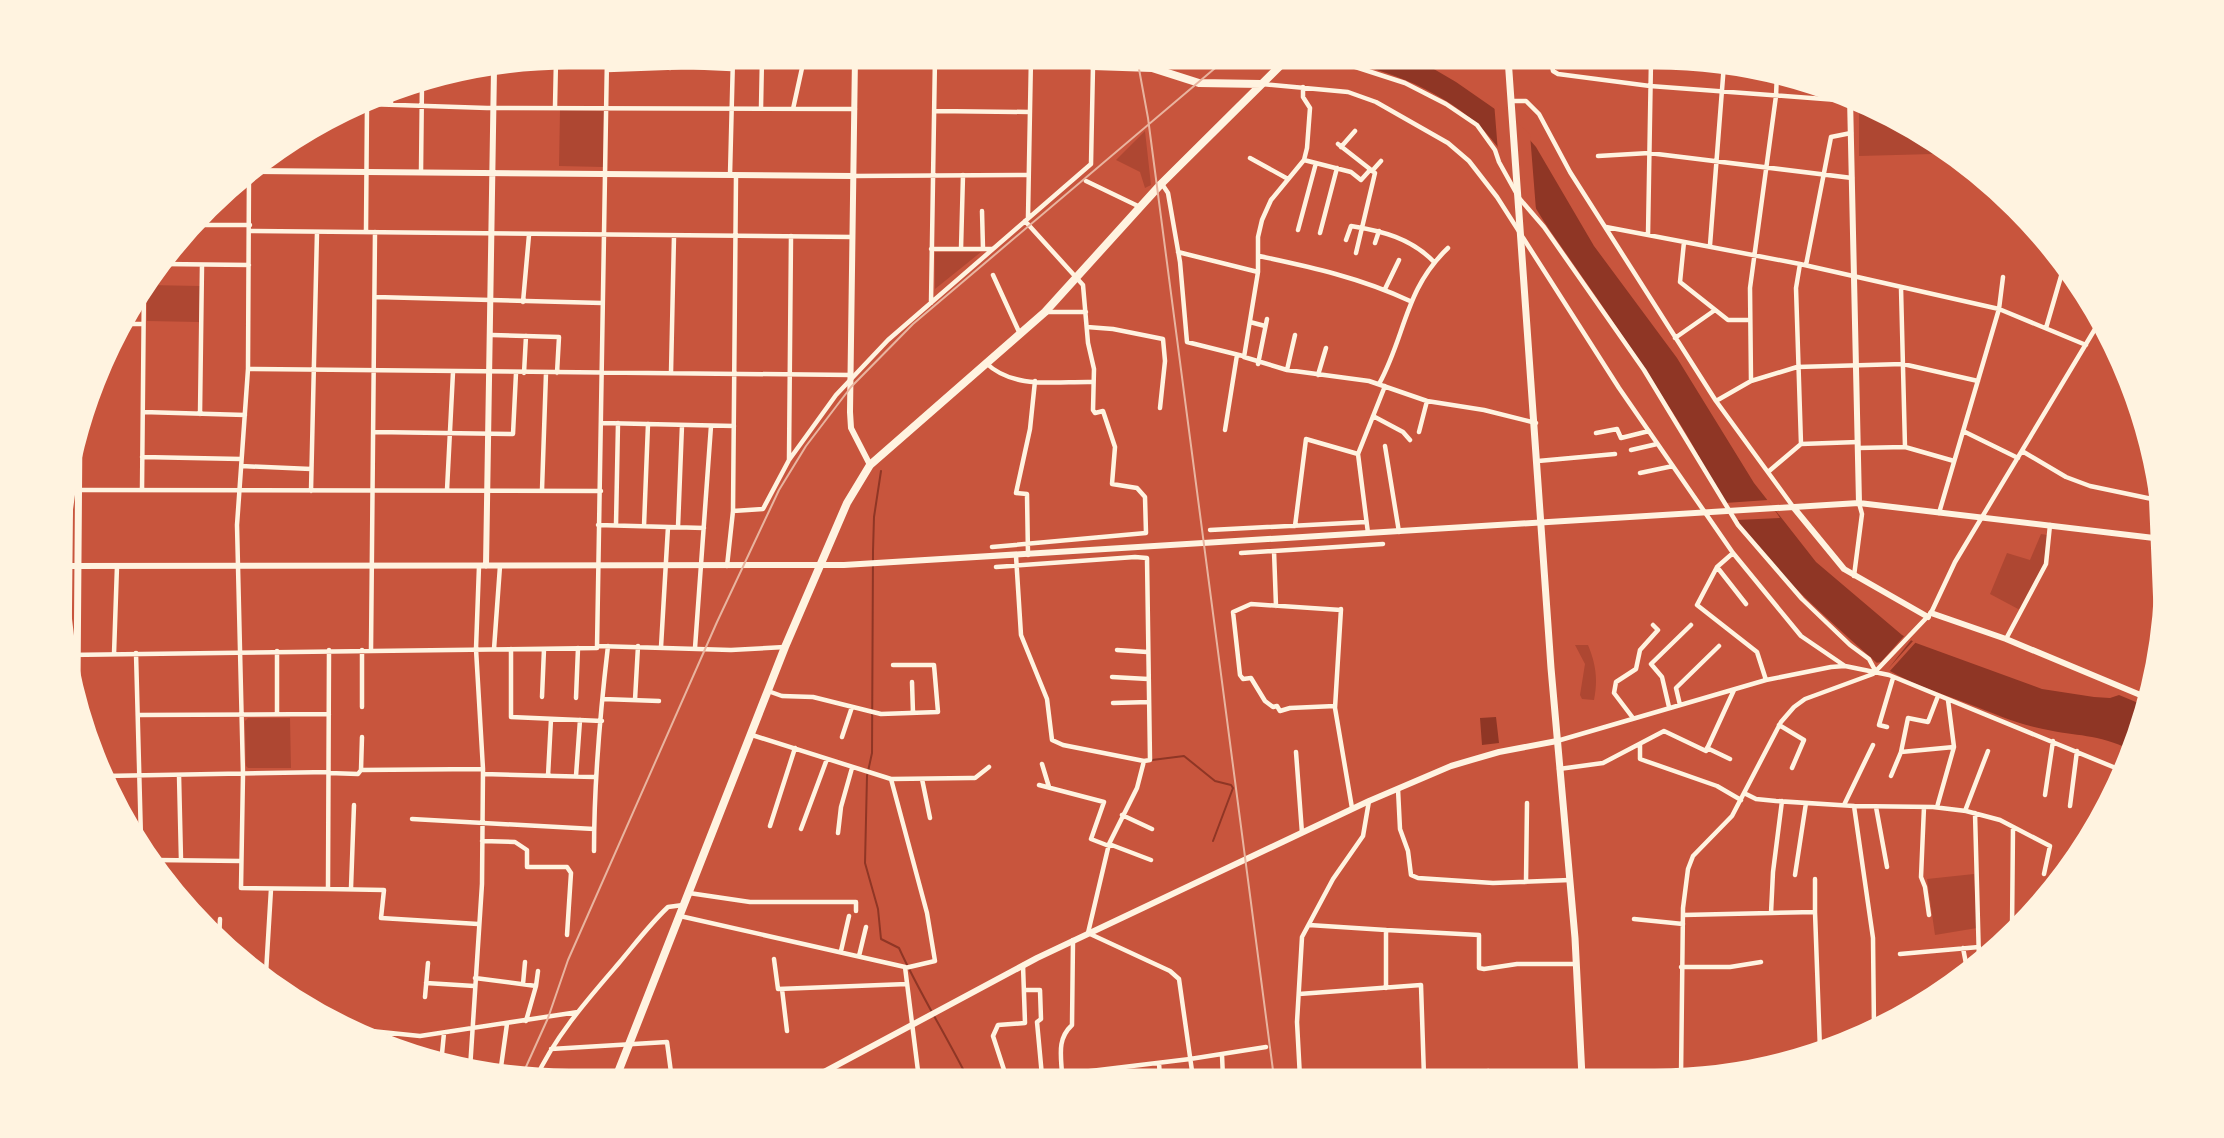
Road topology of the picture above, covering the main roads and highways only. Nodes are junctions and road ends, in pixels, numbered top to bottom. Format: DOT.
graph roads {
  1 [pos="1152,68"];
  2 [pos="1278,68"];
  3 [pos="1509,68"];
  4 [pos="1261,84"];
  5 [pos="79,461"];
  6 [pos="2153,510"];
  7 [pos="2154,538"];
  8 [pos="2156,553"];
  9 [pos="77,667"];
  10 [pos="619,1070"];
  11 [pos="1582,1070"];
  1 -- 4 [label="main road"];
  2 -- 4 [label="main road"];
  3 -- 11 [label="main road"];
  4 -- 10 [label="main road"];
  5 -- 9 [label="main road"];
  6 -- 7 [label="main road"];
  7 -- 8 [label="main road"];
}
